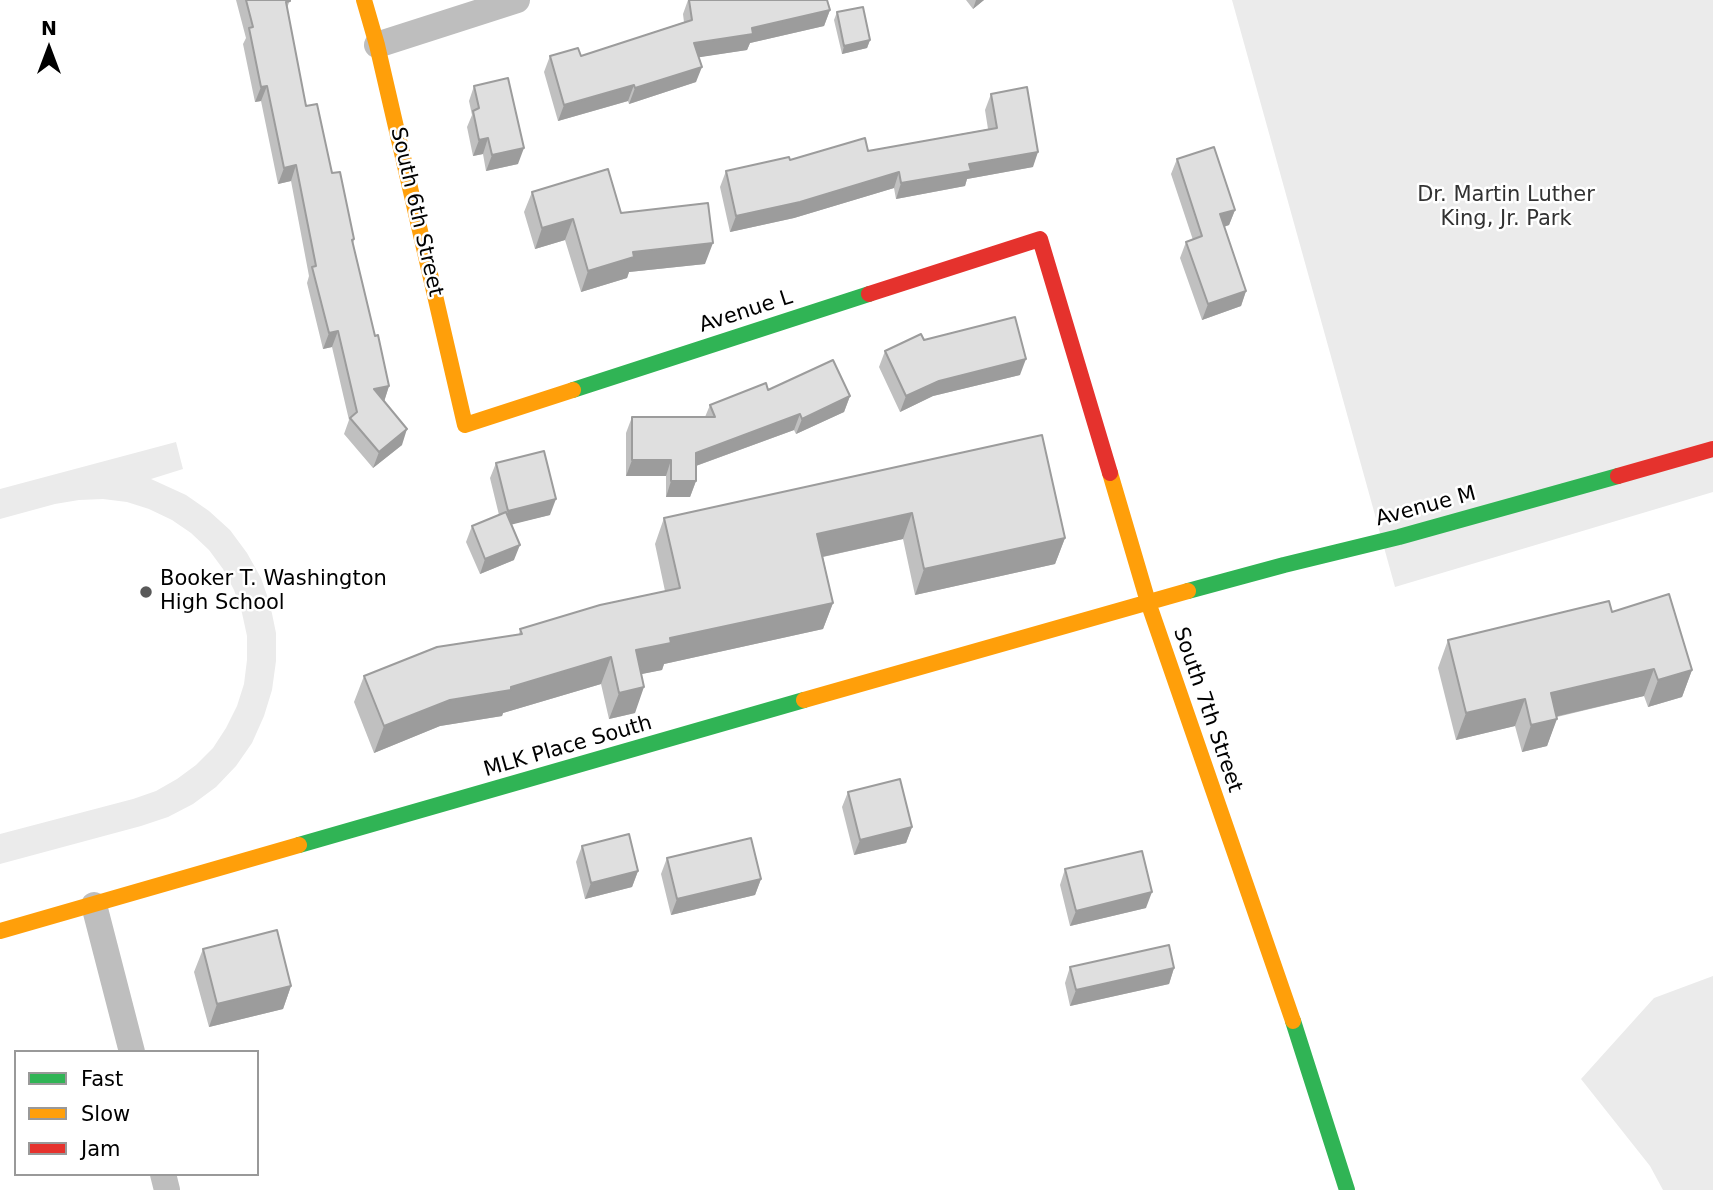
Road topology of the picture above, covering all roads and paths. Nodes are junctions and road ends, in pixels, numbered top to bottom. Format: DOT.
graph roads {
  1 [pos="364,0"];
  2 [pos="517,0"];
  3 [pos="377,45"];
  4 [pos="1040,239"];
  5 [pos="465,425"];
  6 [pos="1713,449"];
  7 [pos="1148,603"];
  8 [pos="94,905"];
  9 [pos="0,931"];
  10 [pos="131,1050"];
  11 [pos="1347,1190"];
  1 -- 3 [label="street, South 6th Street"];
  2 -- 3 [label="street"];
  3 -- 5 [label="street, South 6th Street"];
  4 -- 5 [label="street, Avenue L"];
  4 -- 7 [label="street, South 7th Street"];
  6 -- 7 [label="street, Avenue M"];
  7 -- 8 [label="street, MLK Place South"];
  7 -- 11 [label="street, South 7th Street"];
  8 -- 9 [label="street, MLK Place South"];
  8 -- 10 [label="street"];
}
